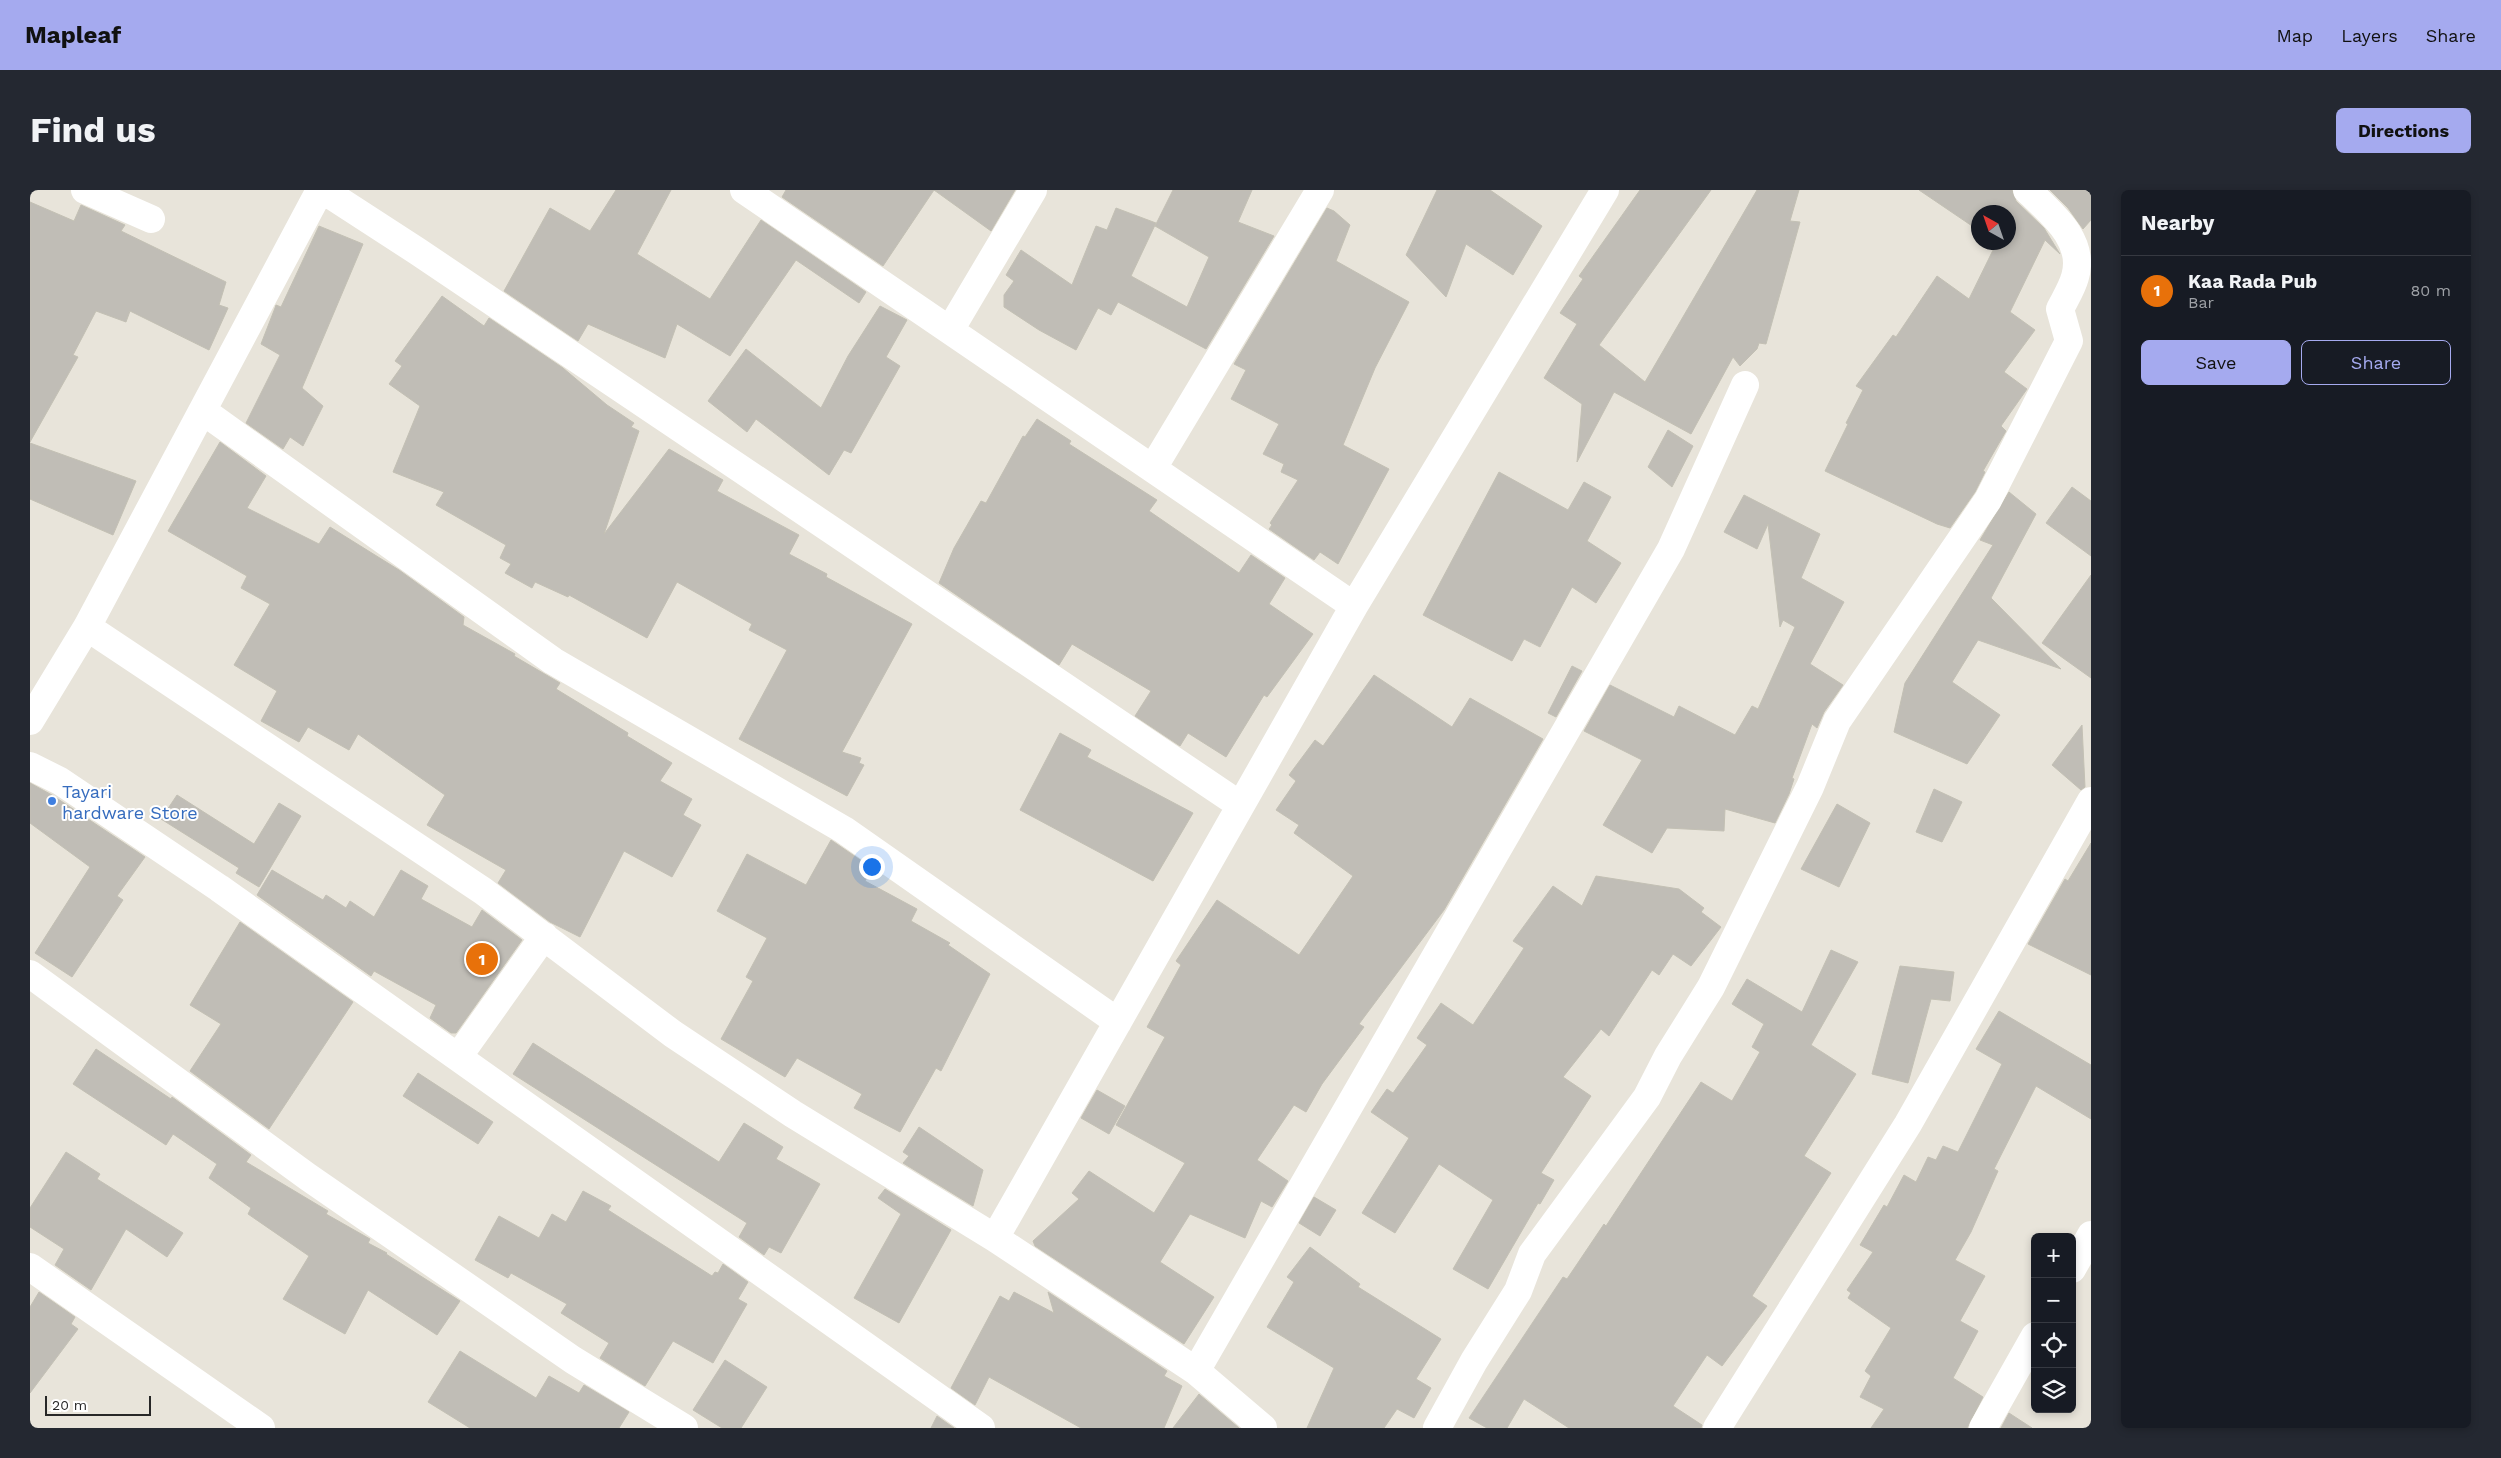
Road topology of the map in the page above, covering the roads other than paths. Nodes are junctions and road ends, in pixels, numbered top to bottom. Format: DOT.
graph roads {
  1 [pos="85,190"];
  2 [pos="320,190"];
  3 [pos="324,190"];
  4 [pos="1033,190"];
  5 [pos="1320,190"];
  6 [pos="1605,190"];
  7 [pos="2026,190"];
  8 [pos="757,194"];
  9 [pos="151,219"];
  10 [pos="950,330"];
  11 [pos="1745,385"];
  12 [pos="204,411"];
  13 [pos="1153,468"];
  14 [pos="1354,606"];
  15 [pos="86,627"];
  16 [pos="30,721"];
  17 [pos="30,766"];
  18 [pos="2091,801"];
  19 [pos="1240,805"];
  20 [pos="544,936"];
  21 [pos="30,974"];
  22 [pos="1118,1022"];
  23 [pos="458,1057"];
  24 [pos="2091,1236"];
  25 [pos="995,1238"];
  26 [pos="2076,1262"];
  27 [pos="30,1267"];
  28 [pos="2031,1343"];
  29 [pos="1196,1371"];
  30 [pos="261,1428"];
  31 [pos="684,1428"];
  32 [pos="981,1428"];
  33 [pos="1263,1428"];
  34 [pos="1437,1428"];
  35 [pos="1717,1428"];
  36 [pos="1983,1428"];
  1 -- 9 [label="street"];
  2 -- 12 [label="street"];
  3 -- 19 [label="street"];
  4 -- 10 [label="street"];
  5 -- 13 [label="street"];
  6 -- 14 [label="street"];
  7 -- 34 [label="street"];
  8 -- 10 [label="street"];
  10 -- 13 [label="street"];
  11 -- 29 [label="street"];
  12 -- 15 [label="street"];
  12 -- 22 [label="street"];
  13 -- 14 [label="street"];
  14 -- 19 [label="street"];
  15 -- 16 [label="street"];
  15 -- 20 [label="street"];
  17 -- 23 [label="street"];
  18 -- 35 [label="street"];
  19 -- 22 [label="street"];
  20 -- 23 [label="street"];
  20 -- 25 [label="street"];
  21 -- 31 [label="street"];
  22 -- 25 [label="street"];
  23 -- 32 [label="street"];
  24 -- 26 [label="street"];
  25 -- 29 [label="street"];
  27 -- 30 [label="street"];
  28 -- 36 [label="street"];
  29 -- 33 [label="street"];
}
